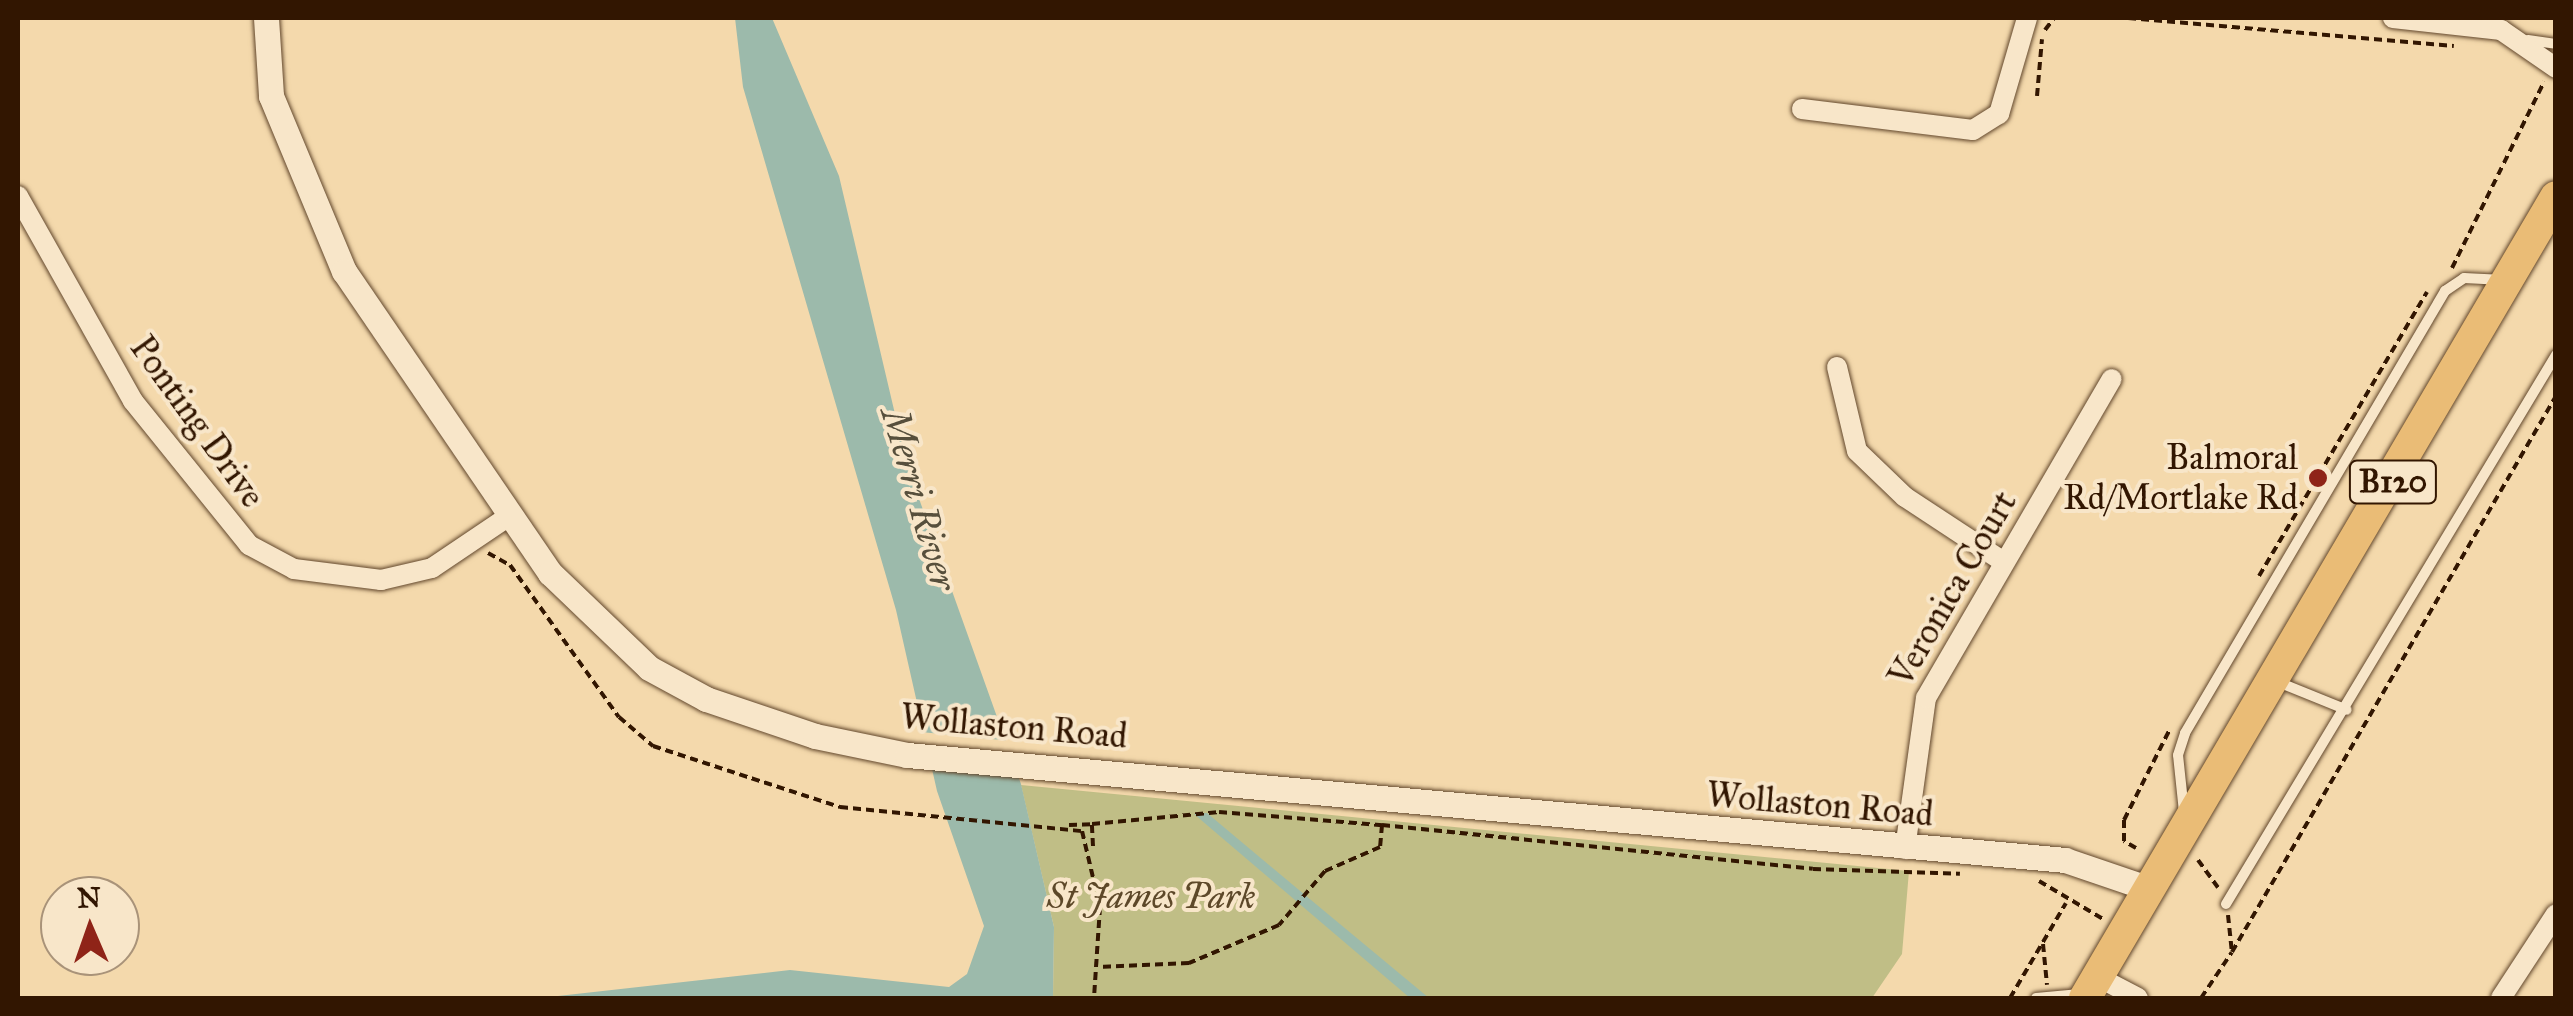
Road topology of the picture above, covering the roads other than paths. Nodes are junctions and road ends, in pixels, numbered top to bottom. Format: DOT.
graph roads {
  1 [pos="266,18"];
  2 [pos="2027,18"];
  3 [pos="2393,18"];
  4 [pos="2517,37"];
  5 [pos="2556,44"];
  6 [pos="2545,66"];
  7 [pos="1802,109"];
  8 [pos="18,196"];
  9 [pos="2556,197"];
  10 [pos="2508,282"];
  11 [pos="2556,355"];
  12 [pos="1838,366"];
  13 [pos="2112,379"];
  14 [pos="506,518"];
  15 [pos="2004,562"];
  16 [pos="2277,682"];
  17 [pos="2347,710"];
  18 [pos="2188,828"];
  19 [pos="1905,849"];
  20 [pos="2150,889"];
  21 [pos="2226,904"];
  22 [pos="2556,914"];
  23 [pos="2090,990"];
  24 [pos="2042,996"];
  25 [pos="2138,998"];
  26 [pos="2501,998"];
  1 -- 14 [label="street, Wollaston Road"];
  2 -- 7 [label="street"];
  3 -- 4 [label="street"];
  4 -- 5 [label="lane"];
  4 -- 6 [label="street"];
  8 -- 14 [label="street, Ponting Drive"];
  9 -- 10 [label="main road, B120"];
  10 -- 16 [label="main road, B120"];
  10 -- 18 [label="lane"];
  11 -- 17 [label="lane"];
  12 -- 15 [label="street"];
  13 -- 15 [label="street, Veronica Court"];
  14 -- 19 [label="street, Wollaston Road"];
  15 -- 19 [label="street, Veronica Court"];
  16 -- 17 [label="lane"];
  16 -- 18 [label="main road, B120"];
  17 -- 21 [label="lane"];
  18 -- 20 [label="main road, B120"];
  19 -- 20 [label="street, Wollaston Road"];
  20 -- 23 [label="main road, B120"];
  22 -- 26 [label="street"];
  23 -- 24 [label="lane"];
  23 -- 25 [label="street"];
}
